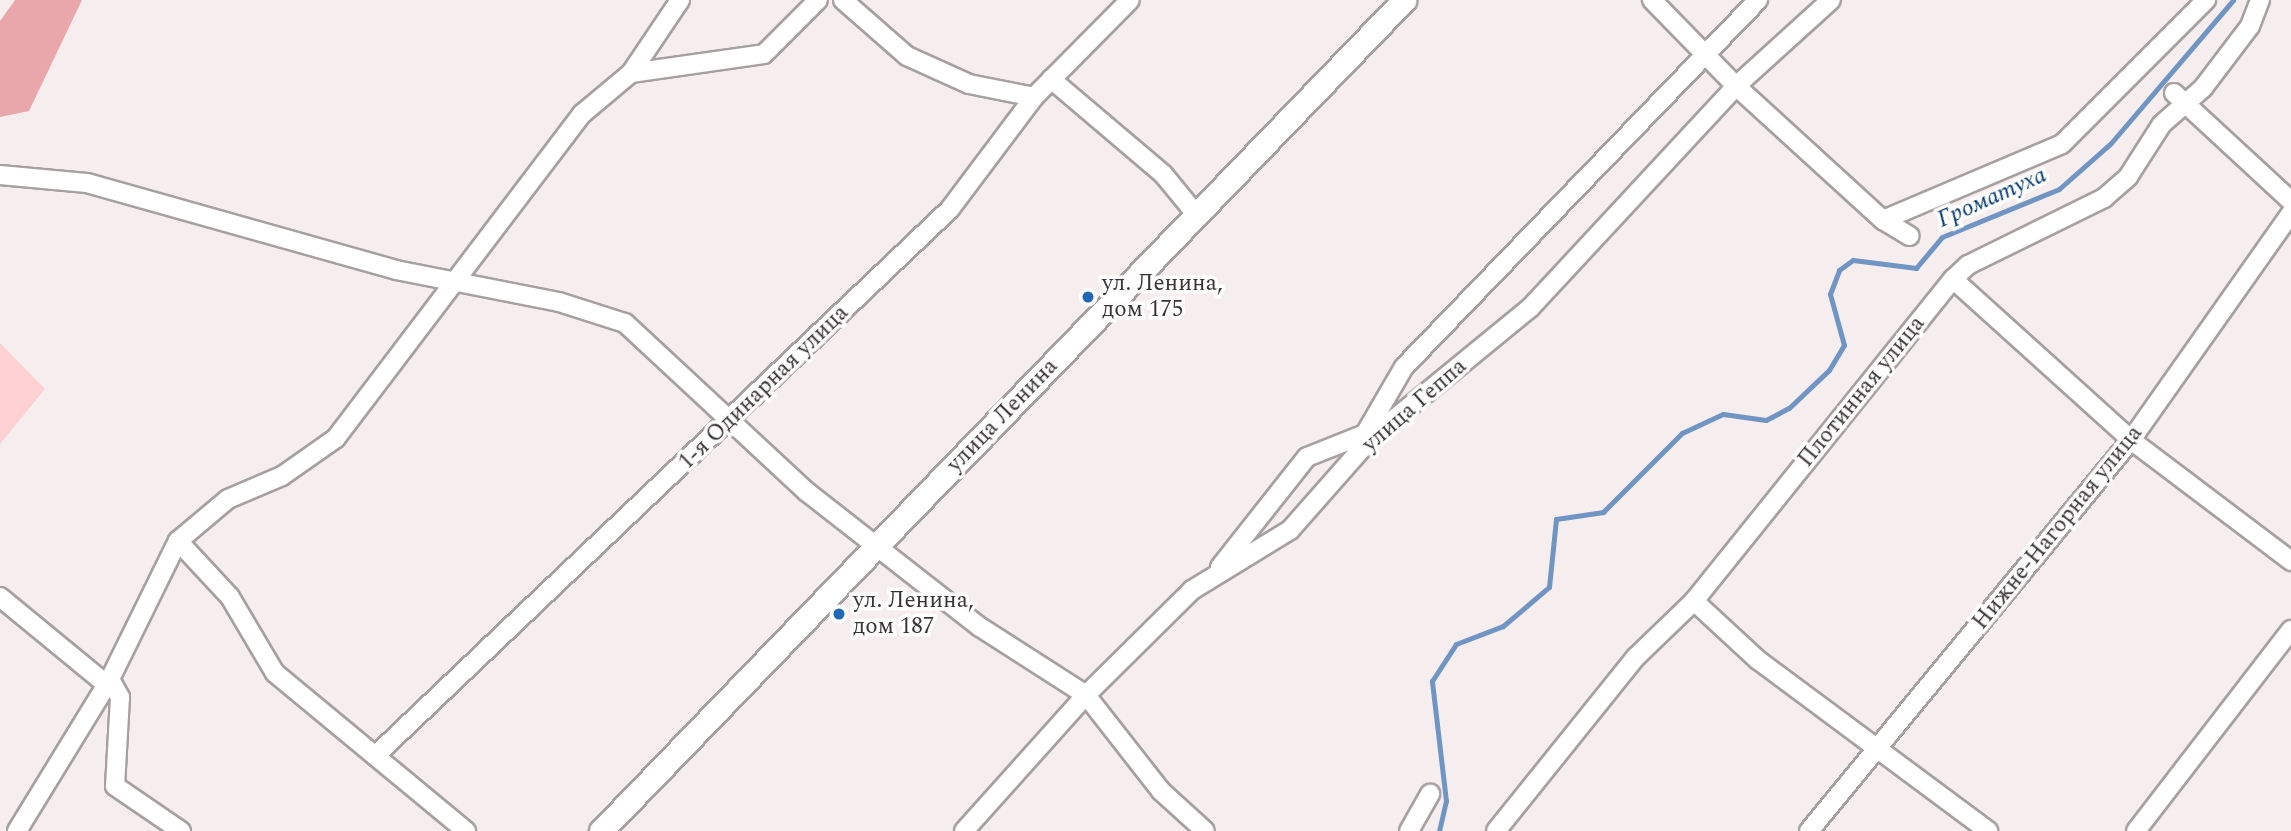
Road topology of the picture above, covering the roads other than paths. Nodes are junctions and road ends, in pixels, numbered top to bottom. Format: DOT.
graph roads {
  1 [pos="680,0"];
  2 [pos="818,0"];
  3 [pos="843,0"];
  4 [pos="1130,0"];
  5 [pos="1404,0"];
  6 [pos="1652,0"];
  7 [pos="1758,0"];
  8 [pos="1831,0"];
  9 [pos="2206,0"];
  10 [pos="2259,0"];
  11 [pos="1704,53"];
  12 [pos="631,73"];
  13 [pos="1051,79"];
  14 [pos="1736,86"];
  15 [pos="1034,97"];
  16 [pos="2180,99"];
  17 [pos="0,175"];
  18 [pos="2291,201"];
  19 [pos="1195,213"];
  20 [pos="2291,213"];
  21 [pos="1883,220"];
  22 [pos="1910,236"];
  23 [pos="1953,279"];
  24 [pos="456,280"];
  25 [pos="728,424"];
  26 [pos="1368,436"];
  27 [pos="2131,440"];
  28 [pos="178,541"];
  29 [pos="878,547"];
  30 [pos="2291,562"];
  31 [pos="1220,568"];
  32 [pos="0,597"];
  33 [pos="1694,601"];
  34 [pos="2291,630"];
  35 [pos="108,682"];
  36 [pos="1086,695"];
  37 [pos="1878,748"];
  38 [pos="375,756"];
  39 [pos="1430,794"];
  40 [pos="18,831"];
  41 [pos="181,831"];
  42 [pos="466,831"];
  43 [pos="601,831"];
  44 [pos="964,831"];
  45 [pos="1205,831"];
  46 [pos="1409,831"];
  47 [pos="1496,831"];
  48 [pos="1809,831"];
  49 [pos="1988,831"];
  50 [pos="2136,831"];
  1 -- 12 [label="street"];
  2 -- 12 [label="street"];
  3 -- 15 [label="street"];
  4 -- 13 [label="street, 1-я Одинарная улица"];
  5 -- 19 [label="main road, улица Ленина"];
  6 -- 11 [label="street"];
  7 -- 11 [label="street"];
  8 -- 14 [label="street, улица Геппа"];
  9 -- 21 [label="street"];
  10 -- 16 [label="street, Плотинная улица"];
  11 -- 14 [label="street"];
  11 -- 26 [label="street"];
  12 -- 24 [label="street"];
  13 -- 15 [label="street, 1-я Одинарная улица"];
  13 -- 19 [label="street"];
  14 -- 21 [label="street"];
  14 -- 26 [label="street, улица Геппа"];
  15 -- 25 [label="street, 1-я Одинарная улица"];
  16 -- 18 [label="street"];
  16 -- 23 [label="street, Плотинная улица"];
  17 -- 24 [label="street"];
  19 -- 29 [label="main road, улица Ленина"];
  20 -- 27 [label="street, Нижне-Нагорная улица"];
  21 -- 22 [label="street"];
  23 -- 27 [label="street"];
  23 -- 33 [label="street, Плотинная улица"];
  24 -- 25 [label="street"];
  24 -- 28 [label="street"];
  25 -- 29 [label="street"];
  25 -- 38 [label="street, 1-я Одинарная улица"];
  26 -- 31 [label="street, улица Геппа"];
  26 -- 31 [label="street"];
  27 -- 30 [label="street"];
  27 -- 37 [label="street, Нижне-Нагорная улица"];
  28 -- 35 [label="street"];
  28 -- 38 [label="street"];
  29 -- 36 [label="street"];
  29 -- 43 [label="main road, улица Ленина"];
  31 -- 36 [label="street, улица Геппа"];
  32 -- 35 [label="street"];
  33 -- 37 [label="street"];
  33 -- 47 [label="street, Плотинная улица"];
  34 -- 50 [label="street"];
  35 -- 40 [label="street"];
  35 -- 41 [label="street"];
  36 -- 44 [label="street, улица Геппа"];
  36 -- 45 [label="street"];
  37 -- 48 [label="street, Нижне-Нагорная улица"];
  37 -- 49 [label="street"];
  38 -- 42 [label="street"];
  39 -- 46 [label="street"];
}
